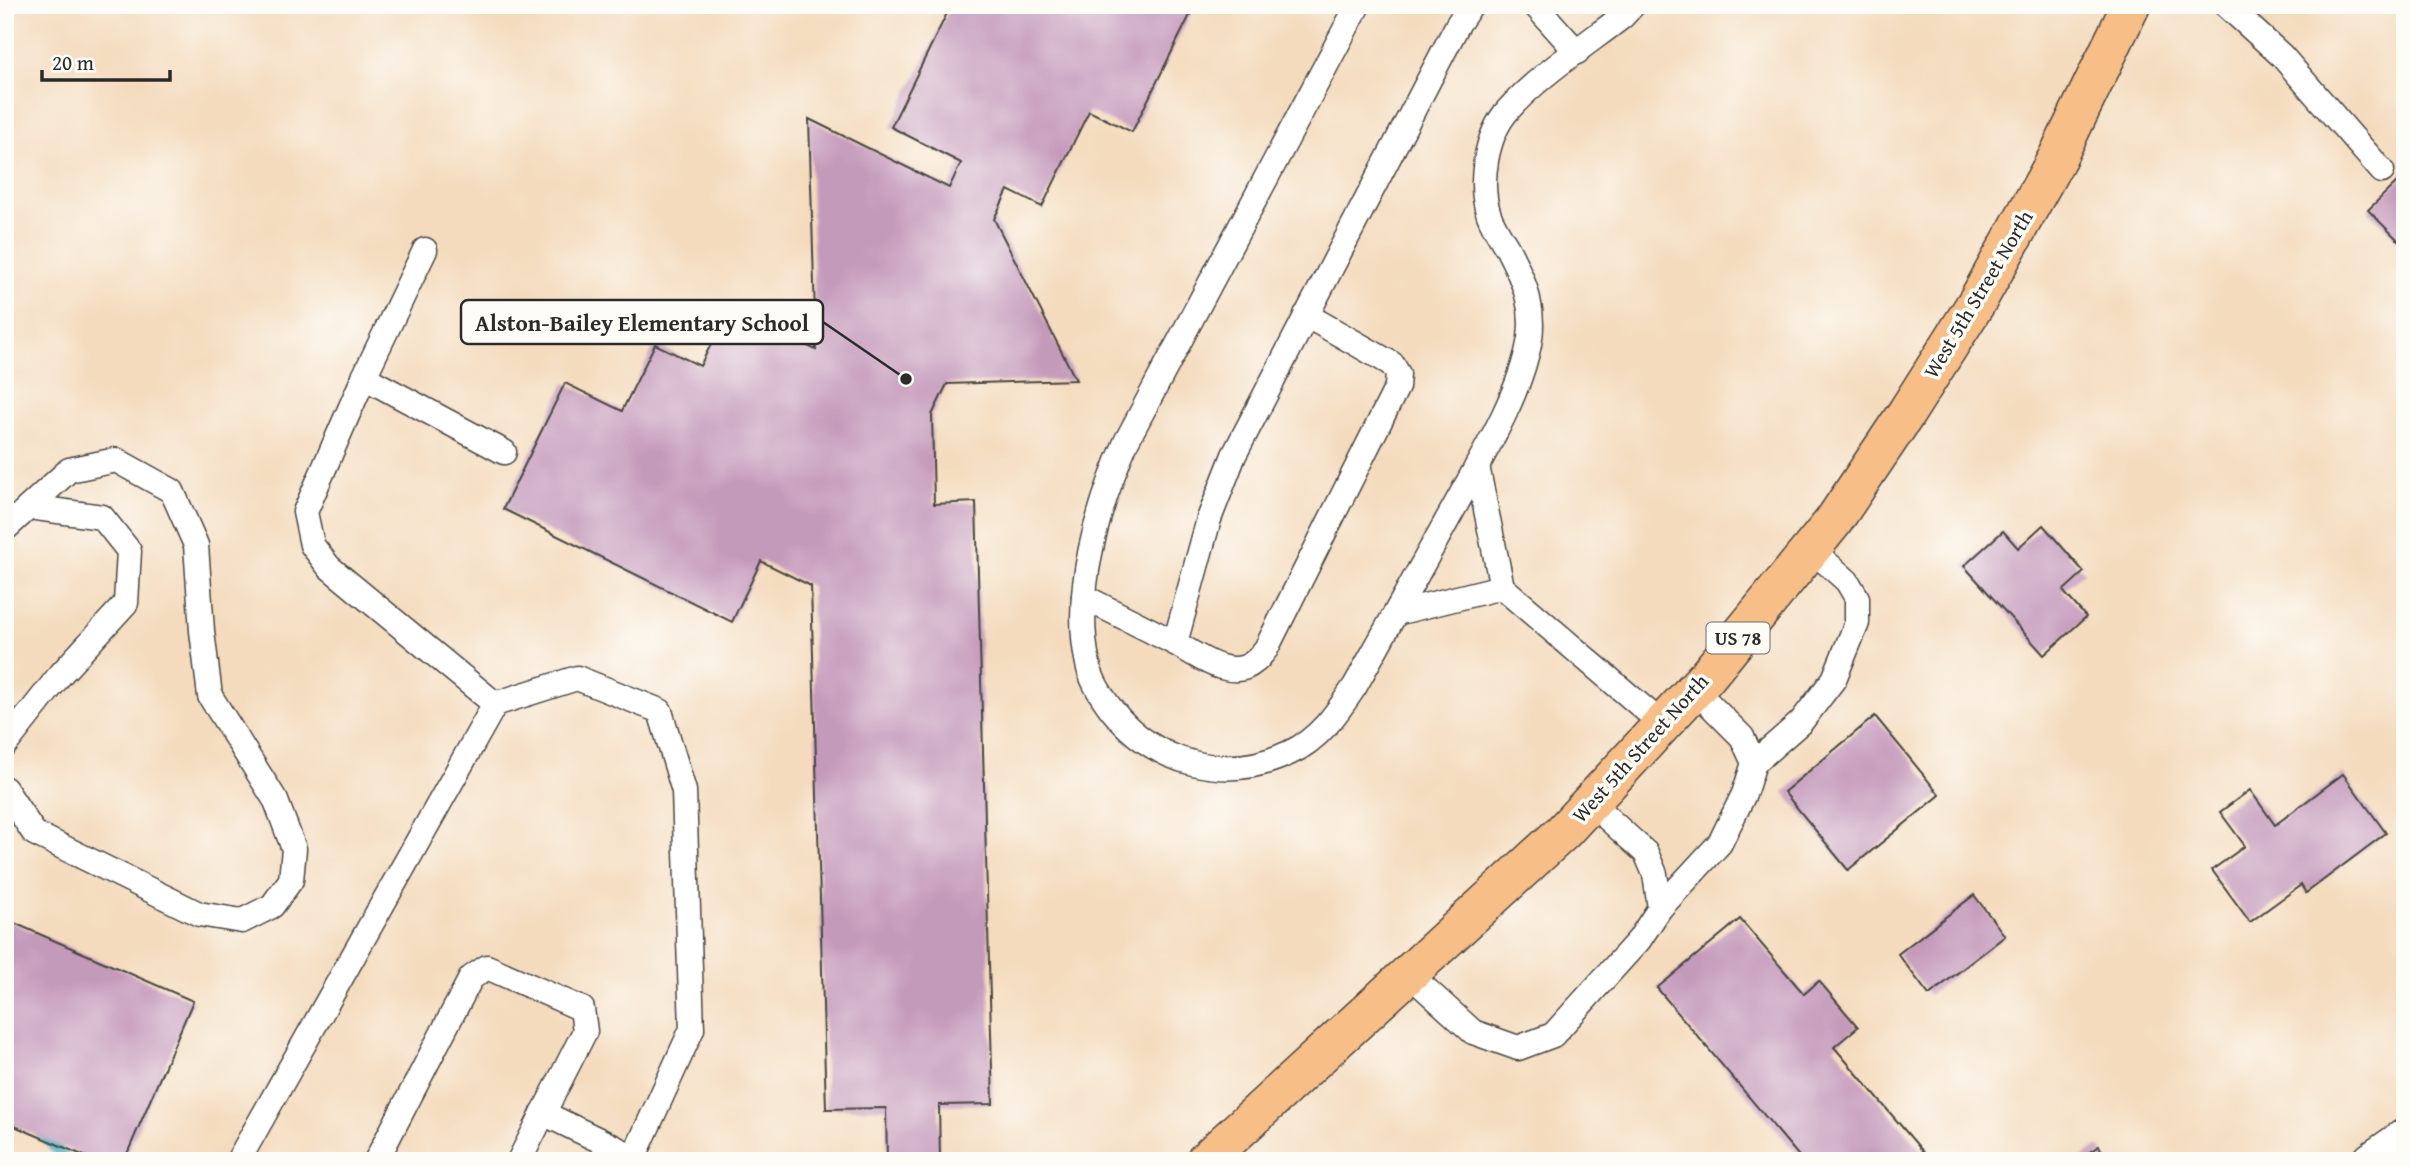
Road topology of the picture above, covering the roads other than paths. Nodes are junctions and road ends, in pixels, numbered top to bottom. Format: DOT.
graph roads {
  1 [pos="1358,5"];
  2 [pos="1471,5"];
  3 [pos="1535,5"];
  4 [pos="1633,5"];
  5 [pos="2131,5"];
  6 [pos="2226,5"];
  7 [pos="1577,52"];
  8 [pos="2382,171"];
  9 [pos="425,250"];
  10 [pos="1306,315"];
  11 [pos="364,377"];
  12 [pos="504,452"];
  13 [pos="1477,466"];
  14 [pos="29,507"];
  15 [pos="5,529"];
  16 [pos="1811,549"];
  17 [pos="1502,587"];
  18 [pos="1084,597"];
  19 [pos="1396,612"];
  20 [pos="1175,643"];
  21 [pos="1694,689"];
  22 [pos="495,704"];
  23 [pos="1662,724"];
  24 [pos="5,745"];
  25 [pos="1754,763"];
  26 [pos="5,789"];
  27 [pos="1591,803"];
  28 [pos="1660,908"];
  29 [pos="1409,974"];
  30 [pos="543,1114"];
  31 [pos="2405,1138"];
  32 [pos="633,1159"];
  33 [pos="238,1161"];
  34 [pos="376,1161"];
  35 [pos="519,1161"];
  36 [pos="1205,1161"];
  37 [pos="2372,1161"];
  1 -- 18 [label="lane"];
  2 -- 10 [label="lane"];
  3 -- 7 [label="lane"];
  4 -- 7 [label="lane"];
  5 -- 16 [label="main road, West 5th Street North / US 78"];
  6 -- 8 [label="lane"];
  7 -- 13 [label="lane"];
  9 -- 11 [label="lane"];
  10 -- 20 [label="lane"];
  10 -- 20 [label="lane"];
  11 -- 12 [label="lane"];
  11 -- 22 [label="lane"];
  13 -- 17 [label="lane"];
  13 -- 19 [label="lane"];
  14 -- 15 [label="lane"];
  14 -- 24 [label="lane"];
  14 -- 26 [label="lane"];
  16 -- 21 [label="main road, West 5th Street North / US 78"];
  16 -- 25 [label="lane"];
  17 -- 19 [label="lane"];
  17 -- 23 [label="lane"];
  18 -- 19 [label="lane"];
  18 -- 20 [label="lane"];
  21 -- 23 [label="main road, West 5th Street North / US 78"];
  21 -- 25 [label="lane"];
  22 -- 32 [label="lane"];
  22 -- 33 [label="lane"];
  23 -- 27 [label="main road, West 5th Street North / US 78"];
  25 -- 28 [label="lane"];
  27 -- 28 [label="lane"];
  27 -- 29 [label="main road, West 5th Street North / US 78"];
  28 -- 29 [label="lane"];
  29 -- 36 [label="main road, West 5th Street North / US 78"];
  30 -- 32 [label="lane"];
  30 -- 34 [label="lane"];
  30 -- 35 [label="lane"];
  31 -- 37 [label="street"];
}
